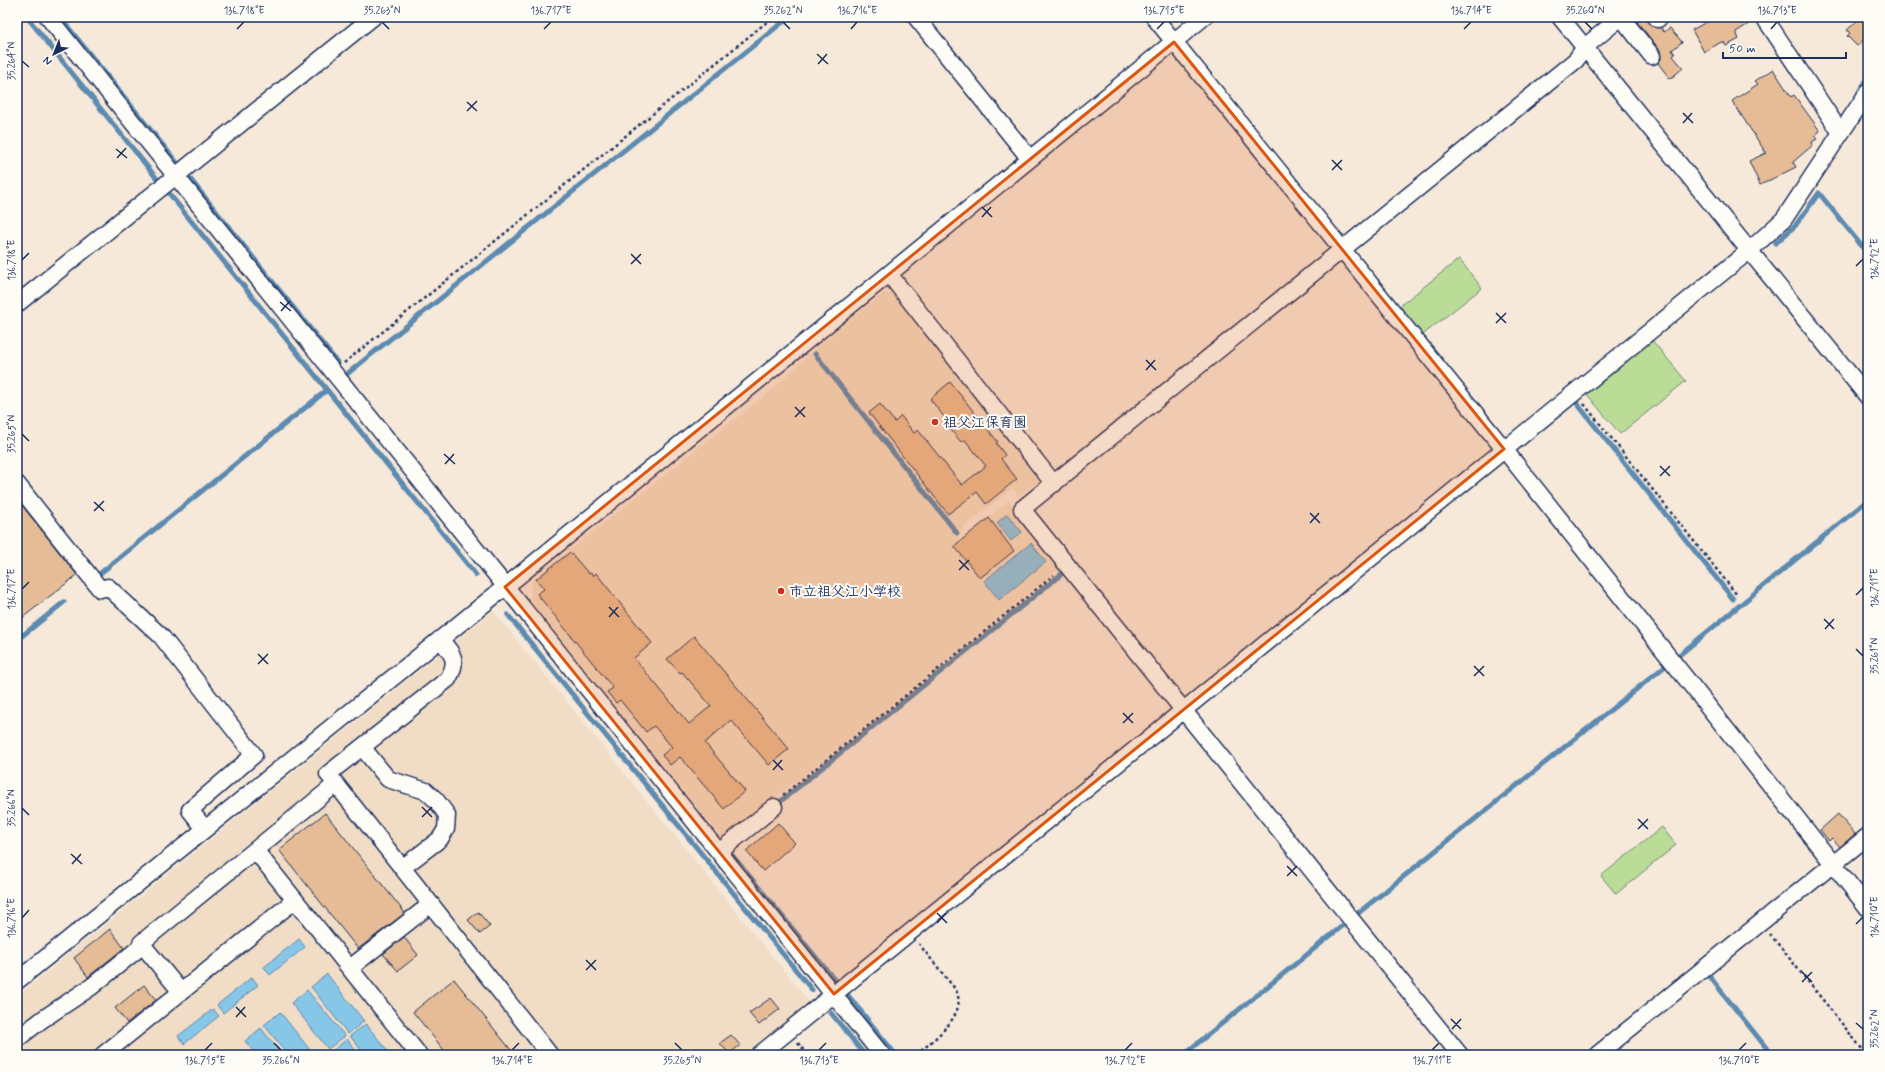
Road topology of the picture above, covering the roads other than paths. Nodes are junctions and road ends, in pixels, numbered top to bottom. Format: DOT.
graph roads {
  1 [pos="48,17"];
  2 [pos="373,17"];
  3 [pos="916,17"];
  4 [pos="1154,17"];
  5 [pos="1204,17"];
  6 [pos="1560,17"];
  7 [pos="1621,17"];
  8 [pos="1764,17"];
  9 [pos="1174,42"];
  10 [pos="1585,47"];
  11 [pos="1652,56"];
  12 [pos="1867,97"];
  13 [pos="1841,133"];
  14 [pos="1030,159"];
  15 [pos="176,176"];
  16 [pos="1343,249"];
  17 [pos="1750,250"];
  18 [pos="889,274"];
  19 [pos="17,304"];
  20 [pos="1868,397"];
  21 [pos="1504,449"];
  22 [pos="17,484"];
  23 [pos="1054,484"];
  24 [pos="505,587"];
  25 [pos="440,639"];
  26 [pos="1185,710"];
  27 [pos="362,747"];
  28 [pos="336,784"];
  29 [pos="774,807"];
  30 [pos="205,829"];
  31 [pos="1868,836"];
  32 [pos="255,850"];
  33 [pos="720,852"];
  34 [pos="1833,864"];
  35 [pos="402,868"];
  36 [pos="295,900"];
  37 [pos="431,904"];
  38 [pos="1868,908"];
  39 [pos="143,945"];
  40 [pos="350,968"];
  41 [pos="17,981"];
  42 [pos="181,992"];
  43 [pos="834,994"];
  44 [pos="17,1039"];
  45 [pos="103,1055"];
  46 [pos="419,1055"];
  47 [pos="550,1055"];
  48 [pos="759,1055"];
  49 [pos="882,1055"];
  50 [pos="1460,1055"];
  51 [pos="1597,1055"];
  1 -- 15 [label="street"];
  2 -- 15 [label="street"];
  3 -- 14 [label="street"];
  4 -- 9 [label="street"];
  5 -- 9 [label="street"];
  6 -- 10 [label="street"];
  7 -- 10 [label="street"];
  7 -- 11 [label="street"];
  8 -- 13 [label="street"];
  9 -- 14 [label="street"];
  9 -- 16 [label="street"];
  10 -- 16 [label="street"];
  10 -- 17 [label="street"];
  12 -- 13 [label="street"];
  13 -- 17 [label="street"];
  14 -- 18 [label="street"];
  15 -- 19 [label="street"];
  15 -- 24 [label="street"];
  16 -- 21 [label="street"];
  16 -- 23 [label="street"];
  17 -- 20 [label="street"];
  17 -- 21 [label="street"];
  18 -- 23 [label="street"];
  18 -- 24 [label="street"];
  21 -- 26 [label="street"];
  21 -- 34 [label="street"];
  22 -- 30 [label="street"];
  23 -- 26 [label="street"];
  24 -- 25 [label="street"];
  24 -- 33 [label="street"];
  25 -- 27 [label="street"];
  25 -- 30 [label="street"];
  26 -- 43 [label="street"];
  26 -- 50 [label="street"];
  27 -- 28 [label="street"];
  27 -- 35 [label="street"];
  28 -- 32 [label="street"];
  28 -- 35 [label="street"];
  29 -- 33 [label="street"];
  30 -- 41 [label="street"];
  31 -- 34 [label="street"];
  32 -- 36 [label="street"];
  32 -- 39 [label="street"];
  33 -- 43 [label="street"];
  34 -- 38 [label="street"];
  34 -- 51 [label="street"];
  35 -- 37 [label="street"];
  36 -- 40 [label="street"];
  36 -- 42 [label="street"];
  37 -- 40 [label="street"];
  37 -- 47 [label="street"];
  39 -- 42 [label="street"];
  39 -- 44 [label="street"];
  40 -- 46 [label="street"];
  42 -- 45 [label="street"];
  43 -- 48 [label="street"];
  43 -- 49 [label="street"];
}
